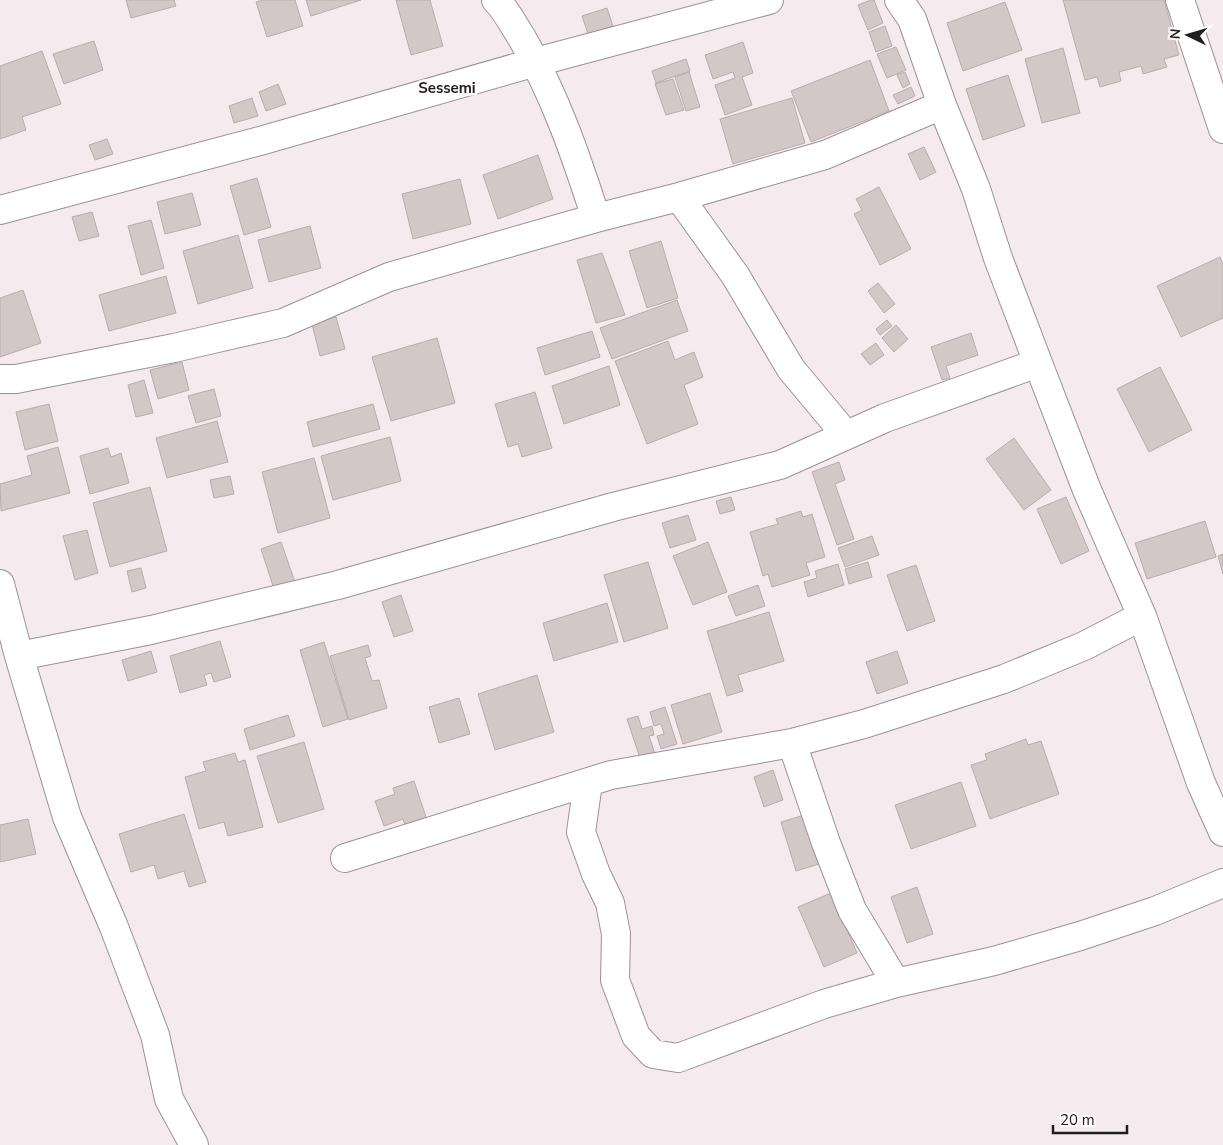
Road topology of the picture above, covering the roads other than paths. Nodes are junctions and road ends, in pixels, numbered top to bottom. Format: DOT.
graph roads {
  1 [pos="496,0"];
  2 [pos="899,0"];
  3 [pos="1180,0"];
  4 [pos="761,1"];
  5 [pos="536,62"];
  6 [pos="942,105"];
  7 [pos="1223,128"];
  8 [pos="679,197"];
  9 [pos="0,210"];
  10 [pos="596,218"];
  11 [pos="1038,363"];
  12 [pos="0,380"];
  13 [pos="846,435"];
  14 [pos="0,584"];
  15 [pos="1142,616"];
  16 [pos="19,656"];
  17 [pos="792,743"];
  18 [pos="588,783"];
  19 [pos="1223,832"];
  20 [pos="346,858"];
  21 [pos="1223,883"];
  22 [pos="896,984"];
  23 [pos="194,1145"];
  1 -- 5 [label="street"];
  2 -- 6 [label="street"];
  3 -- 7 [label="street"];
  4 -- 5 [label="street"];
  5 -- 9 [label="street"];
  5 -- 10 [label="street"];
  6 -- 8 [label="street"];
  6 -- 11 [label="street"];
  8 -- 10 [label="street"];
  8 -- 13 [label="street"];
  10 -- 12 [label="street"];
  11 -- 13 [label="street"];
  11 -- 15 [label="street"];
  13 -- 16 [label="street"];
  14 -- 16 [label="street"];
  15 -- 17 [label="street"];
  15 -- 19 [label="street"];
  16 -- 23 [label="street"];
  17 -- 18 [label="street"];
  17 -- 22 [label="street"];
  18 -- 20 [label="street"];
  18 -- 22 [label="street"];
  21 -- 22 [label="street"];
}
